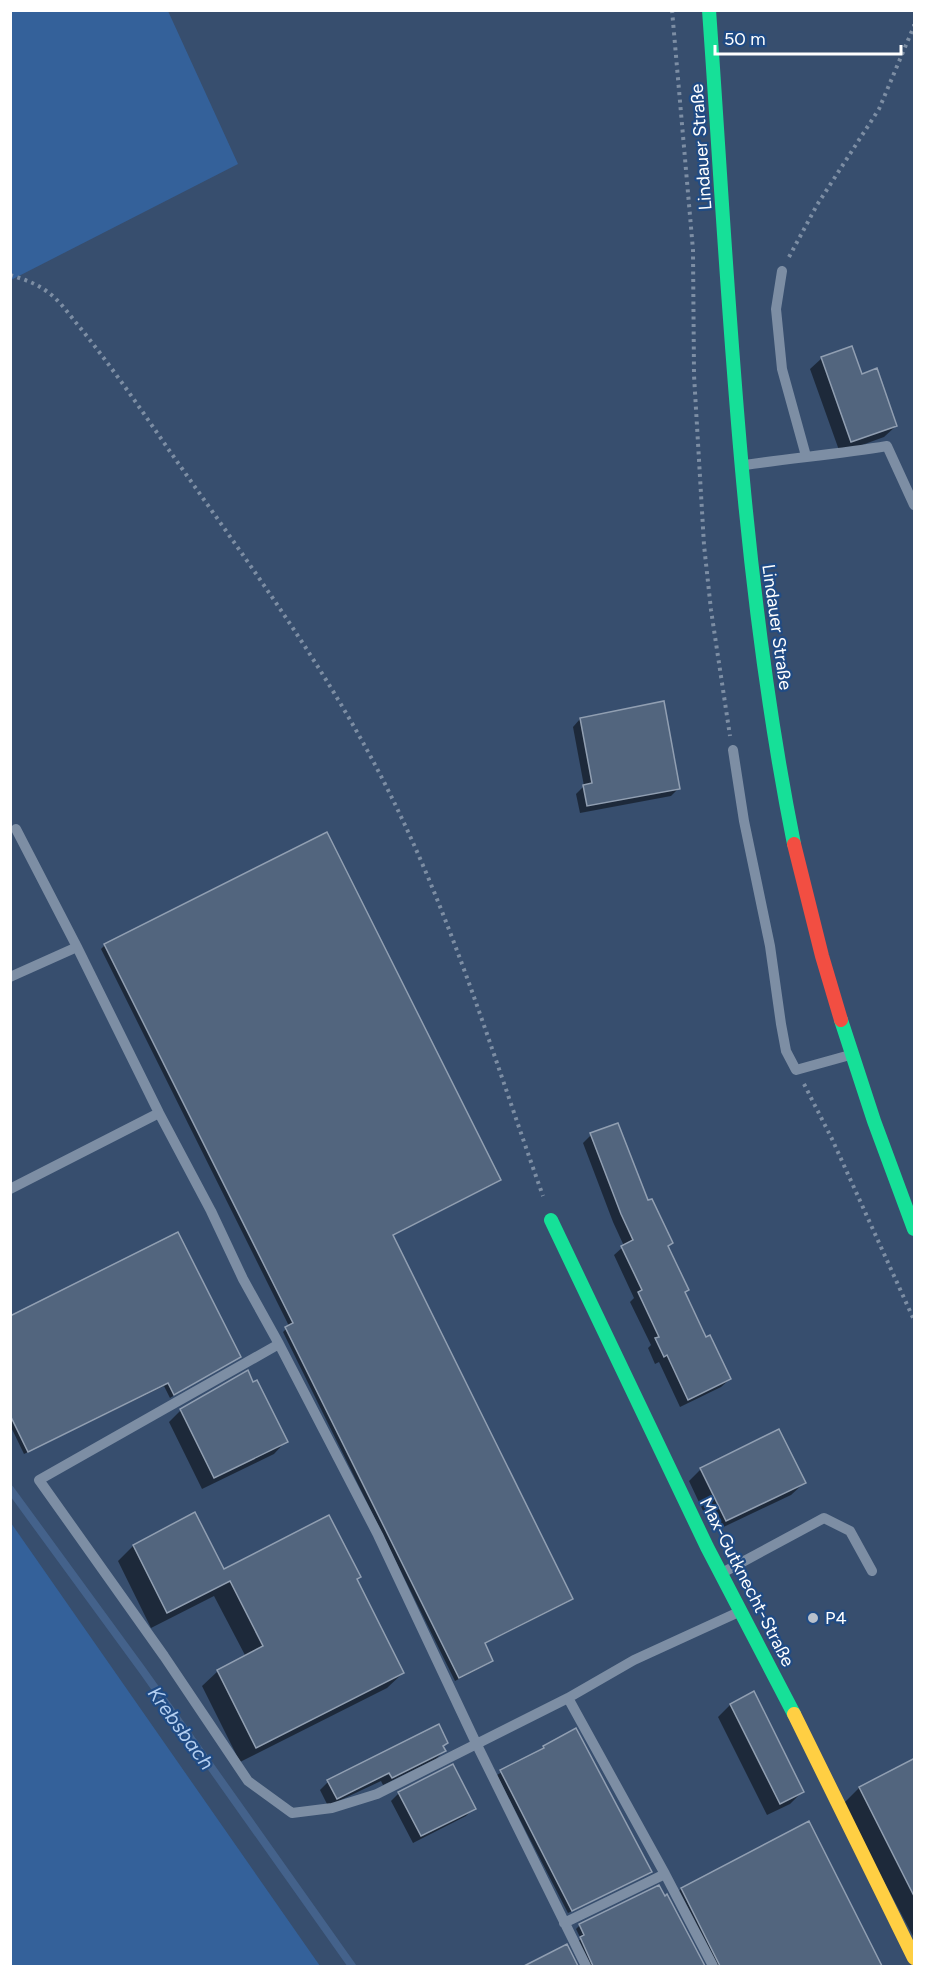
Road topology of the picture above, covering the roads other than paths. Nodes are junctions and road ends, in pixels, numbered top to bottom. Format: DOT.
graph roads {
  1 [pos="709,10"];
  2 [pos="782,271"];
  3 [pos="806,456"];
  4 [pos="741,466"];
  5 [pos="914,505"];
  6 [pos="733,750"];
  7 [pos="16,829"];
  8 [pos="77,946"];
  9 [pos="10,977"];
  10 [pos="851,1055"];
  11 [pos="159,1113"];
  12 [pos="10,1190"];
  13 [pos="551,1220"];
  14 [pos="915,1229"];
  15 [pos="279,1344"];
  16 [pos="873,1571"];
  17 [pos="722,1573"];
  18 [pos="741,1611"];
  19 [pos="568,1698"];
  20 [pos="476,1743"];
  21 [pos="665,1874"];
  22 [pos="564,1923"];
  23 [pos="915,1958"];
  24 [pos="586,1966"];
  25 [pos="712,1966"];
  1 -- 4 [label="main road, Lindauer Straße"];
  2 -- 3 [label="lane"];
  3 -- 4 [label="lane"];
  3 -- 5 [label="lane"];
  4 -- 10 [label="main road, Lindauer Straße"];
  6 -- 10 [label="lane"];
  7 -- 8 [label="lane"];
  8 -- 9 [label="lane"];
  8 -- 11 [label="lane"];
  10 -- 14 [label="main road, Lindauer Straße"];
  11 -- 12 [label="lane"];
  11 -- 15 [label="lane"];
  13 -- 17 [label="main road, Max-Gutknecht-Straße"];
  15 -- 20 [label="lane"];
  15 -- 20 [label="lane"];
  16 -- 17 [label="lane"];
  17 -- 18 [label="main road, Max-Gutknecht-Straße"];
  18 -- 19 [label="lane"];
  18 -- 23 [label="main road, Max-Gutknecht-Straße"];
  19 -- 20 [label="lane"];
  19 -- 21 [label="lane"];
  20 -- 22 [label="lane"];
  21 -- 22 [label="lane"];
  21 -- 25 [label="lane"];
  22 -- 24 [label="lane"];
}
